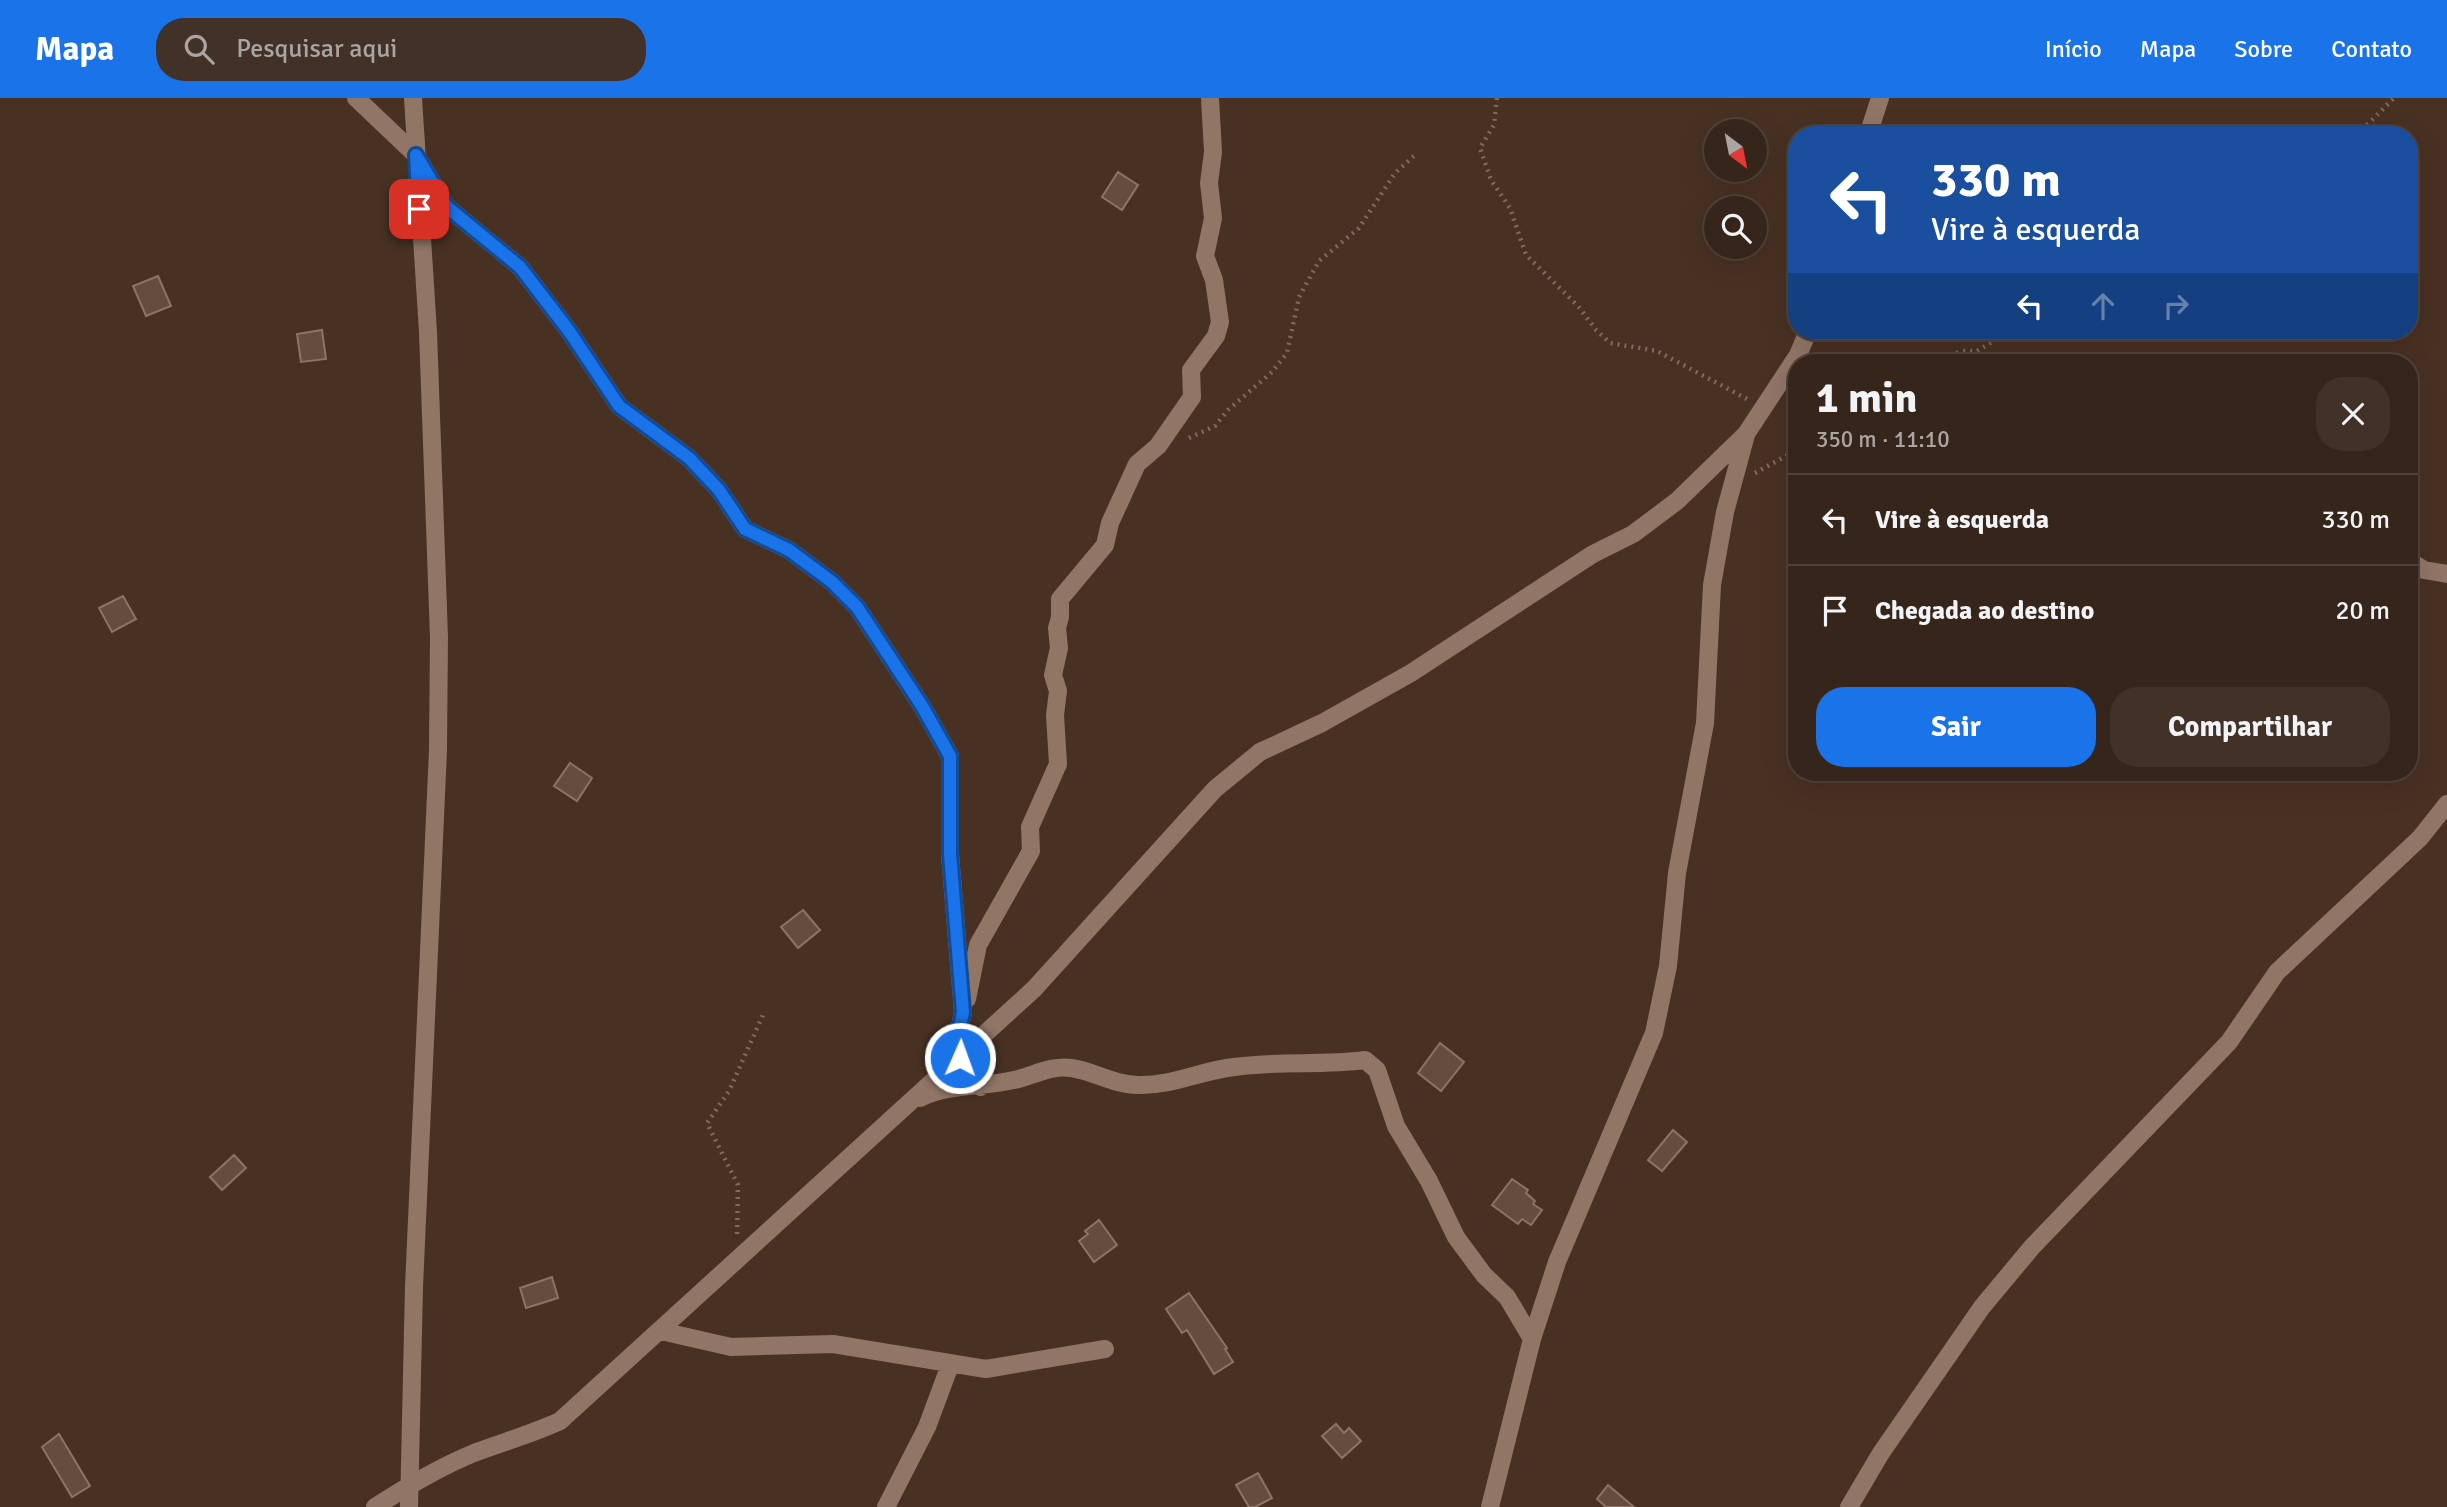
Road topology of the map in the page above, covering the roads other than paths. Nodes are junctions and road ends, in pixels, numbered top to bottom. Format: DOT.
graph roads {
  1 [pos="356,98"];
  2 [pos="413,98"];
  3 [pos="1210,98"];
  4 [pos="1880,98"];
  5 [pos="1871,126"];
  6 [pos="416,155"];
  7 [pos="1788,370"];
  8 [pos="1746,434"];
  9 [pos="2418,566"];
  10 [pos="2447,574"];
  11 [pos="2447,804"];
  12 [pos="963,1012"];
  13 [pos="960,1058"];
  14 [pos="980,1087"];
  15 [pos="914,1101"];
  16 [pos="660,1331"];
  17 [pos="1532,1339"];
  18 [pos="1105,1349"];
  19 [pos="950,1365"];
  20 [pos="410,1485"];
  21 [pos="375,1507"];
  22 [pos="409,1507"];
  23 [pos="886,1507"];
  24 [pos="1490,1507"];
  25 [pos="1849,1507"];
  1 -- 6 [label="street"];
  2 -- 6 [label="street"];
  3 -- 12 [label="street"];
  4 -- 5 [label="street"];
  6 -- 12 [label="street"];
  6 -- 20 [label="street"];
  7 -- 8 [label="street"];
  8 -- 13 [label="street"];
  8 -- 17 [label="street"];
  9 -- 10 [label="street"];
  11 -- 25 [label="street"];
  12 -- 13 [label="street"];
  13 -- 14 [label="street"];
  13 -- 15 [label="street"];
  14 -- 15 [label="street"];
  14 -- 17 [label="street"];
  15 -- 16 [label="street"];
  16 -- 19 [label="street"];
  16 -- 20 [label="street"];
  17 -- 24 [label="street"];
  18 -- 19 [label="street"];
  19 -- 23 [label="street"];
  20 -- 21 [label="street"];
  20 -- 22 [label="street"];
}
